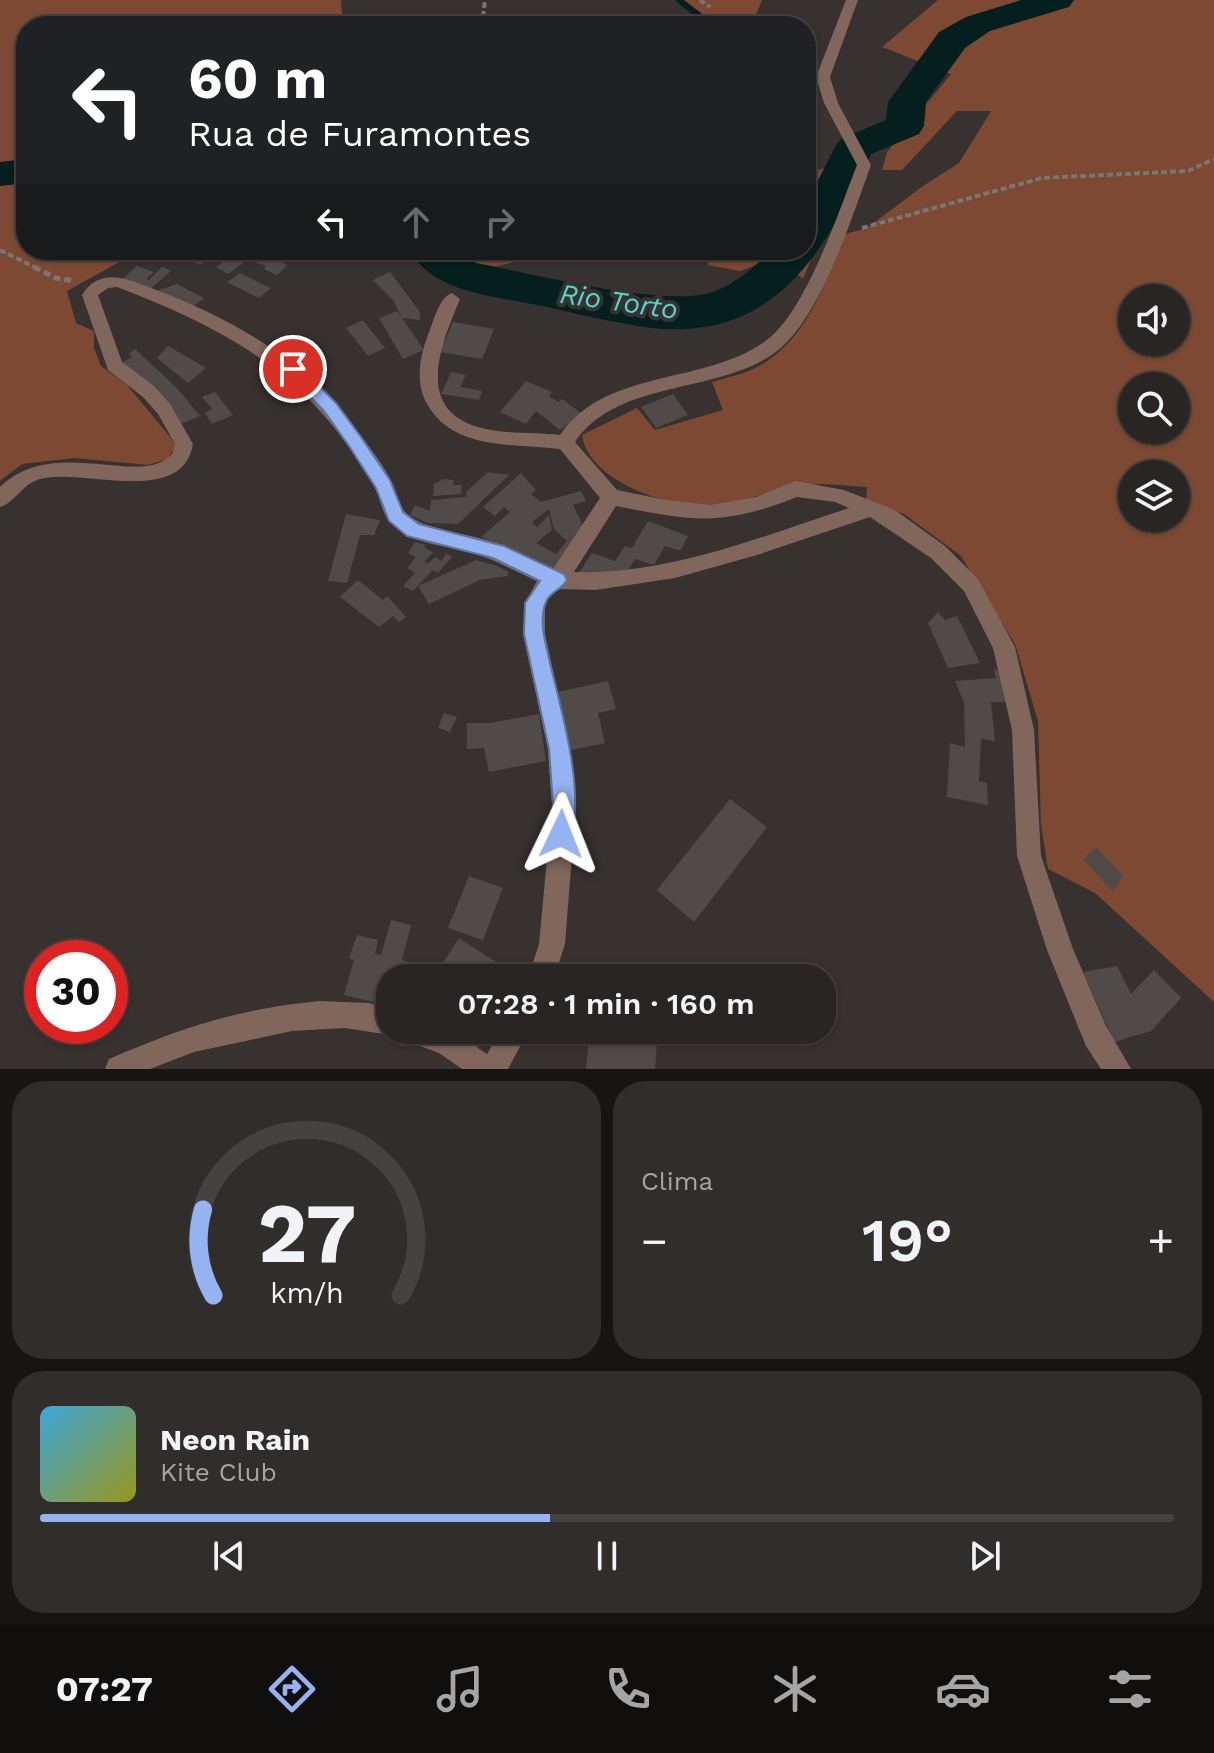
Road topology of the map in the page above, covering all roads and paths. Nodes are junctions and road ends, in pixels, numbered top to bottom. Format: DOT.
graph roads {
  1 [pos="700,0"];
  2 [pos="852,0"];
  3 [pos="710,7"];
  4 [pos="1214,159"];
  5 [pos="837,229"];
  6 [pos="20,260"];
  7 [pos="100,285"];
  8 [pos="452,299"];
  9 [pos="565,443"];
  10 [pos="611,497"];
  11 [pos="0,499"];
  12 [pos="871,509"];
  13 [pos="557,580"];
  14 [pos="546,964"];
  15 [pos="376,1016"];
  16 [pos="450,1044"];
  17 [pos="508,1044"];
  18 [pos="119,1069"];
  19 [pos="485,1069"];
  20 [pos="493,1069"];
  21 [pos="1117,1069"];
  1 -- 3 [label="path"];
  2 -- 5 [label="street"];
  4 -- 5 [label="path"];
  5 -- 9 [label="street"];
  6 -- 7 [label="path"];
  7 -- 11 [label="street"];
  7 -- 13 [label="street"];
  8 -- 9 [label="street"];
  9 -- 10 [label="street"];
  10 -- 12 [label="street"];
  10 -- 13 [label="street"];
  12 -- 13 [label="street"];
  12 -- 21 [label="street"];
  13 -- 14 [label="street"];
  15 -- 18 [label="street"];
  16 -- 19 [label="street"];
  17 -- 20 [label="street"];
}
